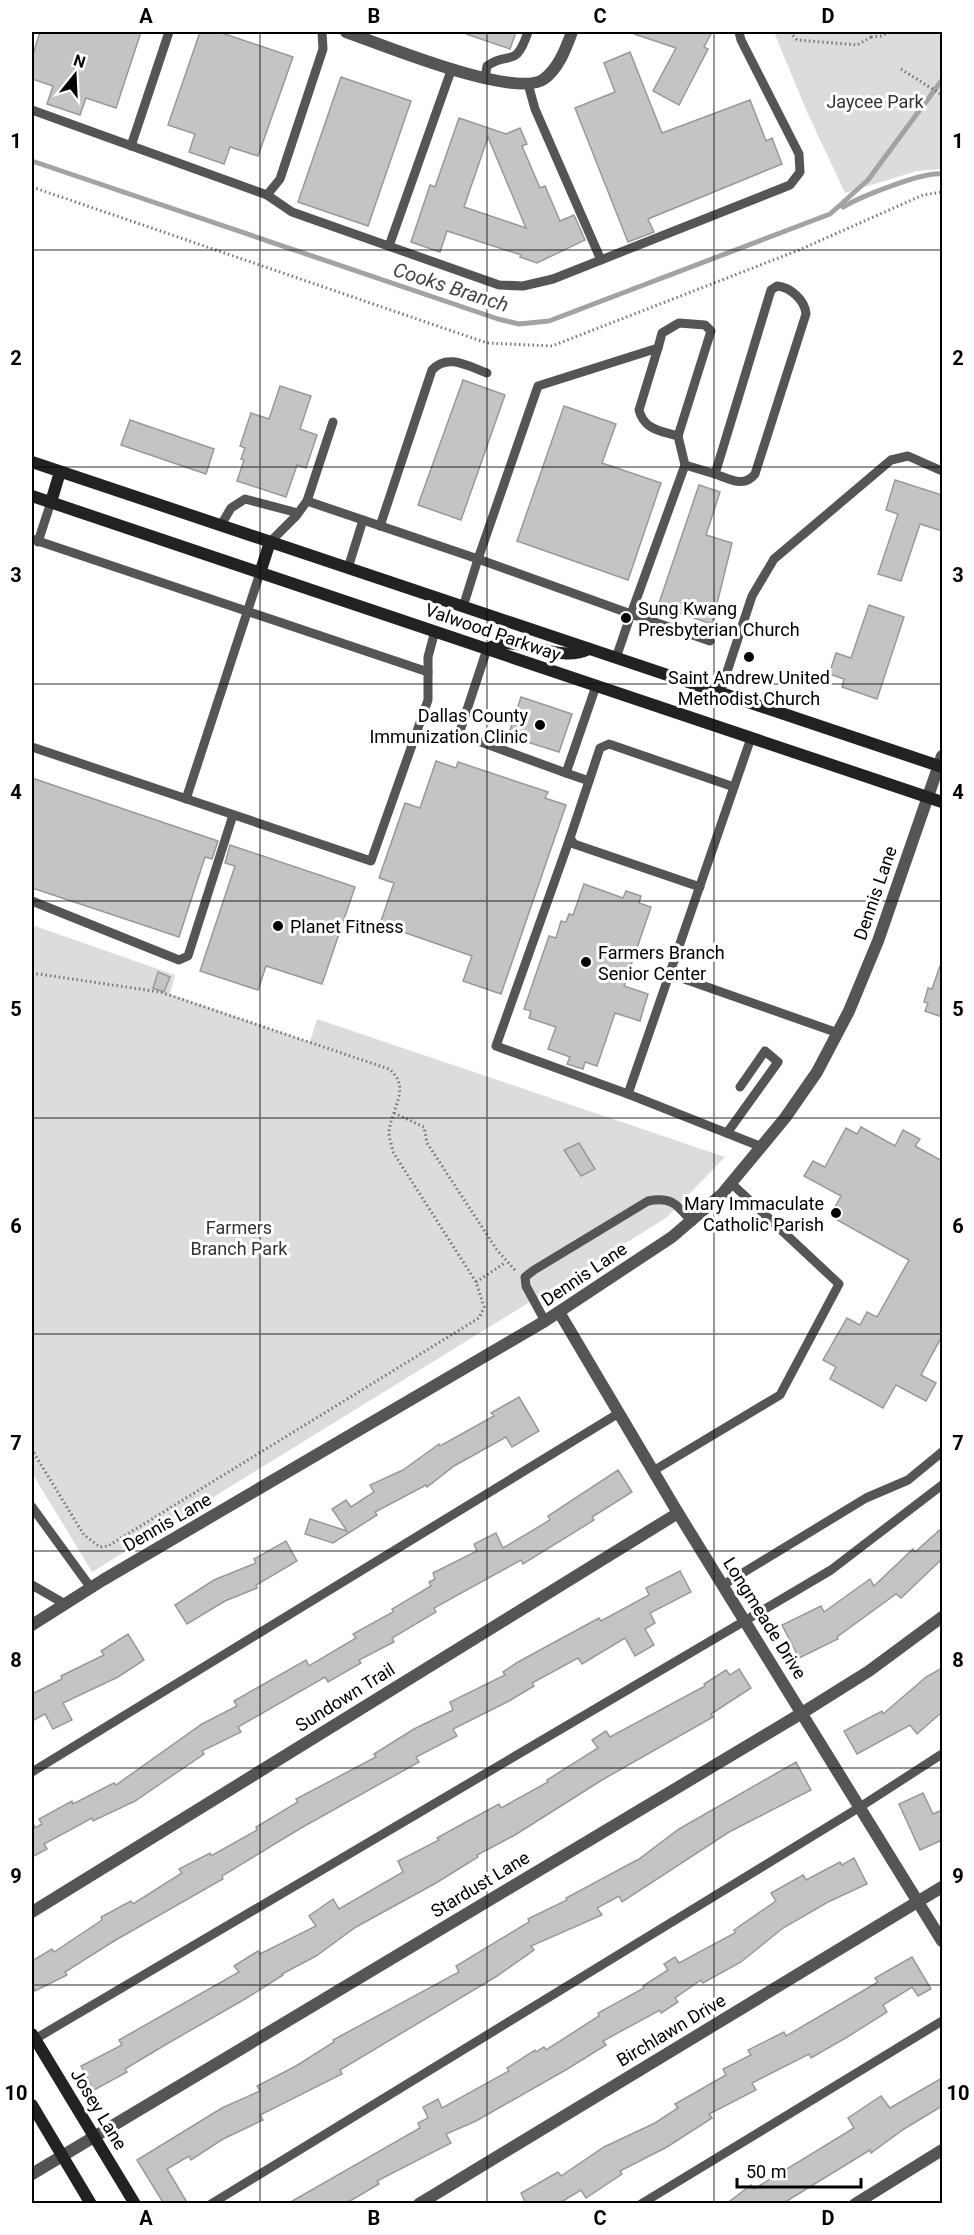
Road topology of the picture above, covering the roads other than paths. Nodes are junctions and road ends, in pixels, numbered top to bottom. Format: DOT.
graph roads {
  1 [pos="169,32"];
  2 [pos="322,32"];
  3 [pos="346,32"];
  4 [pos="528,32"];
  5 [pos="572,32"];
  6 [pos="740,32"];
  7 [pos="452,68"];
  8 [pos="485,78"];
  9 [pos="528,84"];
  10 [pos="32,110"];
  11 [pos="131,146"];
  12 [pos="267,195"];
  13 [pos="389,246"];
  14 [pos="601,260"];
  15 [pos="658,348"];
  16 [pos="487,373"];
  17 [pos="333,423"];
  18 [pos="678,436"];
  19 [pos="32,462"];
  20 [pos="684,465"];
  21 [pos="942,471"];
  22 [pos="60,472"];
  23 [pos="715,474"];
  24 [pos="32,496"];
  25 [pos="307,501"];
  26 [pos="51,502"];
  27 [pos="298,513"];
  28 [pos="363,520"];
  29 [pos="221,525"];
  30 [pos="380,526"];
  31 [pos="35,541"];
  32 [pos="270,542"];
  33 [pos="478,559"];
  34 [pos="348,568"];
  35 [pos="261,573"];
  36 [pos="463,607"];
  37 [pos="247,612"];
  38 [pos="631,614"];
  39 [pos="435,632"];
  40 [pos="710,641"];
  41 [pos="486,649"];
  42 [pos="589,649"];
  43 [pos="616,658"];
  44 [pos="428,672"];
  45 [pos="596,686"];
  46 [pos="720,693"];
  47 [pos="751,738"];
  48 [pos="32,747"];
  49 [pos="941,763"];
  50 [pos="566,773"];
  51 [pos="589,781"];
  52 [pos="734,787"];
  53 [pos="927,797"];
  54 [pos="186,799"];
  55 [pos="942,802"];
  56 [pos="233,815"];
  57 [pos="570,838"];
  58 [pos="700,887"];
  59 [pos="32,901"];
  60 [pos="669,974"];
  61 [pos="838,1033"];
  62 [pos="740,1087"];
  63 [pos="628,1094"];
  64 [pos="727,1134"];
  65 [pos="762,1147"];
  66 [pos="731,1183"];
  67 [pos="692,1222"];
  68 [pos="558,1312"];
  69 [pos="545,1321"];
  70 [pos="619,1413"];
  71 [pos="942,1452"];
  72 [pos="653,1471"];
  73 [pos="942,1485"];
  74 [pos="32,1507"];
  75 [pos="678,1513"];
  76 [pos="32,1585"];
  77 [pos="723,1585"];
  78 [pos="91,1588"];
  79 [pos="65,1604"];
  80 [pos="942,1617"];
  81 [pos="744,1620"];
  82 [pos="32,1625"];
  83 [pos="802,1713"];
  84 [pos="942,1754"];
  85 [pos="32,1772"];
  86 [pos="860,1807"];
  87 [pos="942,1887"];
  88 [pos="919,1902"];
  89 [pos="32,1912"];
  90 [pos="942,1941"];
  91 [pos="942,2021"];
  92 [pos="33,2037"];
  93 [pos="32,2105"];
  94 [pos="95,2135"];
  95 [pos="942,2150"];
  96 [pos="64,2155"];
  97 [pos="32,2174"];
  98 [pos="91,2204"];
  99 [pos="135,2204"];
  100 [pos="211,2204"];
  101 [pos="418,2204"];
  102 [pos="640,2204"];
  103 [pos="855,2204"];
  1 -- 11 [label="lane"];
  2 -- 12 [label="lane"];
  3 -- 7 [label="street"];
  4 -- 8 [label="lane"];
  5 -- 9 [label="street"];
  6 -- 14 [label="lane"];
  7 -- 8 [label="street"];
  7 -- 13 [label="lane"];
  8 -- 9 [label="street"];
  9 -- 14 [label="lane"];
  10 -- 11 [label="lane"];
  11 -- 12 [label="lane"];
  12 -- 13 [label="lane"];
  13 -- 14 [label="lane"];
  15 -- 18 [label="lane"];
  15 -- 18 [label="lane"];
  15 -- 33 [label="lane"];
  16 -- 30 [label="lane"];
  17 -- 25 [label="lane"];
  18 -- 20 [label="lane"];
  19 -- 22 [label="main road, Valwood Parkway"];
  20 -- 23 [label="lane"];
  20 -- 38 [label="lane"];
  21 -- 46 [label="lane"];
  22 -- 26 [label="main road"];
  22 -- 29 [label="main road, Valwood Parkway"];
  23 -- 23 [label="lane"];
  24 -- 26 [label="main road, Valwood Parkway"];
  25 -- 27 [label="lane"];
  25 -- 28 [label="lane"];
  26 -- 31 [label="lane"];
  26 -- 35 [label="main road, Valwood Parkway"];
  27 -- 29 [label="lane"];
  27 -- 32 [label="lane"];
  28 -- 30 [label="lane"];
  28 -- 34 [label="lane"];
  29 -- 32 [label="main road, Valwood Parkway"];
  30 -- 33 [label="lane"];
  31 -- 37 [label="lane"];
  32 -- 34 [label="main road, Valwood Parkway"];
  32 -- 35 [label="main road"];
  33 -- 36 [label="lane"];
  33 -- 38 [label="lane"];
  34 -- 36 [label="main road, Valwood Parkway"];
  35 -- 37 [label="lane"];
  35 -- 39 [label="main road, Valwood Parkway"];
  36 -- 42 [label="main road, Valwood Parkway"];
  37 -- 44 [label="lane"];
  37 -- 54 [label="lane"];
  38 -- 40 [label="lane"];
  38 -- 43 [label="lane"];
  39 -- 41 [label="main road, Valwood Parkway"];
  39 -- 44 [label="lane"];
  41 -- 42 [label="main road"];
  41 -- 45 [label="main road, Valwood Parkway"];
  41 -- 50 [label="lane"];
  42 -- 43 [label="main road, Valwood Parkway"];
  43 -- 46 [label="main road, Valwood Parkway"];
  44 -- 56 [label="lane"];
  45 -- 47 [label="main road, Valwood Parkway"];
  45 -- 50 [label="lane"];
  46 -- 49 [label="main road, Valwood Parkway"];
  47 -- 52 [label="lane"];
  47 -- 53 [label="main road, Valwood Parkway"];
  48 -- 54 [label="lane"];
  49 -- 53 [label="street, Dennis Lane"];
  50 -- 51 [label="lane"];
  51 -- 52 [label="lane"];
  51 -- 57 [label="lane"];
  52 -- 58 [label="lane"];
  53 -- 55 [label="main road, Valwood Parkway"];
  53 -- 61 [label="street, Dennis Lane"];
  54 -- 56 [label="lane"];
  56 -- 59 [label="lane"];
  57 -- 58 [label="lane"];
  57 -- 63 [label="lane"];
  58 -- 60 [label="lane"];
  60 -- 61 [label="lane"];
  60 -- 63 [label="lane"];
  61 -- 65 [label="street, Dennis Lane"];
  62 -- 64 [label="lane"];
  63 -- 64 [label="lane"];
  64 -- 65 [label="lane"];
  65 -- 66 [label="street, Dennis Lane"];
  66 -- 67 [label="street, Dennis Lane"];
  66 -- 72 [label="lane"];
  67 -- 68 [label="street, Dennis Lane"];
  67 -- 69 [label="lane"];
  68 -- 69 [label="street, Dennis Lane"];
  68 -- 70 [label="street, Longmeade Drive"];
  69 -- 78 [label="street, Dennis Lane"];
  70 -- 72 [label="street, Longmeade Drive"];
  70 -- 85 [label="lane"];
  71 -- 77 [label="lane"];
  72 -- 75 [label="street, Longmeade Drive"];
  73 -- 81 [label="lane"];
  74 -- 78 [label="lane"];
  75 -- 77 [label="street, Longmeade Drive"];
  75 -- 89 [label="street, Sundown Trail"];
  76 -- 79 [label="lane"];
  77 -- 81 [label="street, Longmeade Drive"];
  78 -- 79 [label="street, Dennis Lane"];
  79 -- 82 [label="street, Dennis Lane"];
  80 -- 83 [label="street, Stardust Lane"];
  81 -- 83 [label="street, Longmeade Drive"];
  81 -- 92 [label="lane"];
  83 -- 86 [label="street, Longmeade Drive"];
  83 -- 94 [label="street, Stardust Lane"];
  84 -- 86 [label="lane"];
  86 -- 88 [label="street, Longmeade Drive"];
  86 -- 100 [label="lane"];
  87 -- 88 [label="street, Birchlawn Drive"];
  88 -- 90 [label="street, Longmeade Drive"];
  88 -- 101 [label="street, Birchlawn Drive"];
  91 -- 102 [label="lane"];
  92 -- 94 [label="main road, Josey Lane"];
  93 -- 96 [label="main road"];
  94 -- 96 [label="street, Stardust Lane"];
  94 -- 99 [label="main road, Josey Lane"];
  95 -- 103 [label="street"];
  96 -- 97 [label="street, Stardust Lane"];
  96 -- 98 [label="main road"];
}
